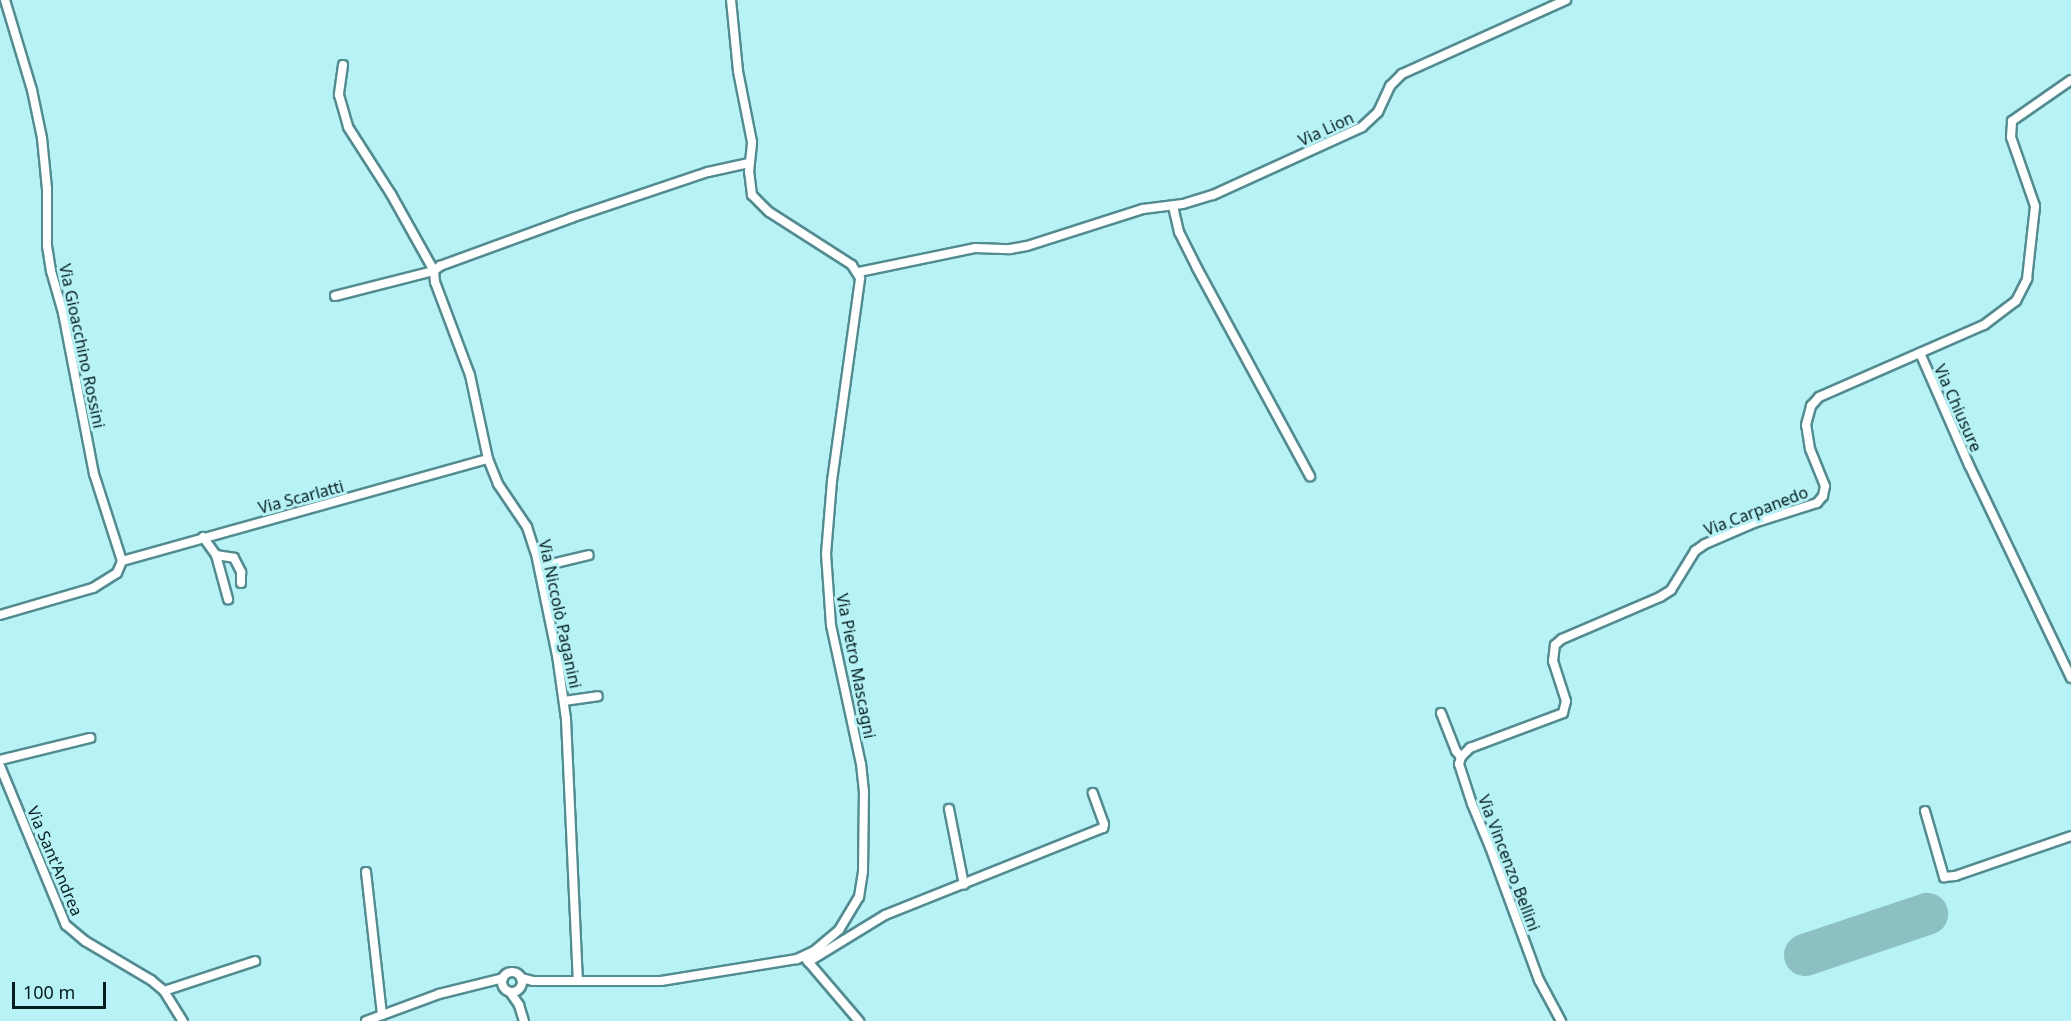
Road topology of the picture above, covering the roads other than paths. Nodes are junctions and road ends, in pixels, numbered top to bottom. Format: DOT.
graph roads {
  1 [pos="5,0"];
  2 [pos="731,0"];
  3 [pos="1566,0"];
  4 [pos="343,65"];
  5 [pos="2071,80"];
  6 [pos="749,163"];
  7 [pos="1173,206"];
  8 [pos="434,271"];
  9 [pos="859,272"];
  10 [pos="335,296"];
  11 [pos="1920,353"];
  12 [pos="488,459"];
  13 [pos="1310,476"];
  14 [pos="203,537"];
  15 [pos="216,555"];
  16 [pos="589,555"];
  17 [pos="122,561"];
  18 [pos="538,567"];
  19 [pos="241,583"];
  20 [pos="228,599"];
  21 [pos="0,615"];
  22 [pos="2071,678"];
  23 [pos="598,696"];
  24 [pos="564,701"];
  25 [pos="1441,713"];
  26 [pos="90,738"];
  27 [pos="1461,757"];
  28 [pos="0,760"];
  29 [pos="0,766"];
  30 [pos="1093,793"];
  31 [pos="949,809"];
  32 [pos="1925,811"];
  33 [pos="2071,836"];
  34 [pos="366,872"];
  35 [pos="964,885"];
  36 [pos="826,948"];
  37 [pos="806,959"];
  38 [pos="255,961"];
  39 [pos="503,978"];
  40 [pos="520,978"];
  41 [pos="533,981"];
  42 [pos="578,981"];
  43 [pos="491,983"];
  44 [pos="519,988"];
  45 [pos="507,990"];
  46 [pos="164,991"];
  47 [pos="519,1005"];
  48 [pos="382,1015"];
  49 [pos="183,1021"];
  50 [pos="366,1021"];
  51 [pos="524,1021"];
  52 [pos="859,1021"];
  53 [pos="1561,1021"];
  1 -- 17 [label="street, Via Gioacchino Rossini"];
  2 -- 6 [label="street"];
  3 -- 7 [label="street, Via Lion"];
  4 -- 8 [label="street, Via Niccolò Paganini"];
  5 -- 11 [label="street, Via Chiusure"];
  6 -- 8 [label="street"];
  6 -- 9 [label="street"];
  7 -- 9 [label="street, Via Lion"];
  7 -- 13 [label="street"];
  8 -- 10 [label="street"];
  8 -- 12 [label="street, Via Niccolò Paganini"];
  9 -- 36 [label="street, Via Pietro Mascagni"];
  11 -- 22 [label="street, Via Chiusure"];
  11 -- 27 [label="street, Via Carpanedo"];
  12 -- 14 [label="street, Via Scarlatti"];
  12 -- 18 [label="street, Via Niccolò Paganini"];
  14 -- 15 [label="street"];
  14 -- 17 [label="street, Via Scarlatti"];
  15 -- 19 [label="street"];
  15 -- 20 [label="street"];
  16 -- 18 [label="street"];
  17 -- 21 [label="street"];
  18 -- 24 [label="street, Via Niccolò Paganini"];
  23 -- 24 [label="street"];
  24 -- 42 [label="street, Via Niccolò Paganini"];
  25 -- 27 [label="street, Via Vincenzo Bellini"];
  26 -- 28 [label="street"];
  27 -- 53 [label="street, Via Vincenzo Bellini"];
  29 -- 46 [label="street, Via Sant'Andrea"];
  30 -- 35 [label="street, Via Pietro Mascagni"];
  31 -- 35 [label="street"];
  32 -- 33 [label="street"];
  34 -- 48 [label="street"];
  35 -- 36 [label="street, Via Pietro Mascagni"];
  36 -- 37 [label="street, Via Pietro Mascagni"];
  37 -- 42 [label="street, Via Pietro Mascagni"];
  37 -- 52 [label="street"];
  38 -- 46 [label="street"];
  39 -- 40 [label="street, Via Pietro Mascagni"];
  39 -- 43 [label="street"];
  39 -- 45 [label="street"];
  40 -- 41 [label="street, Via Pietro Mascagni"];
  40 -- 44 [label="street"];
  41 -- 42 [label="street, Via Pietro Mascagni"];
  41 -- 44 [label="street, Via Pietro Mascagni"];
  43 -- 45 [label="street"];
  43 -- 48 [label="street"];
  44 -- 45 [label="street, Via Pietro Mascagni"];
  44 -- 47 [label="street"];
  45 -- 47 [label="street"];
  46 -- 49 [label="street, Via Sant'Andrea"];
  47 -- 51 [label="street"];
  48 -- 50 [label="street"];
}
